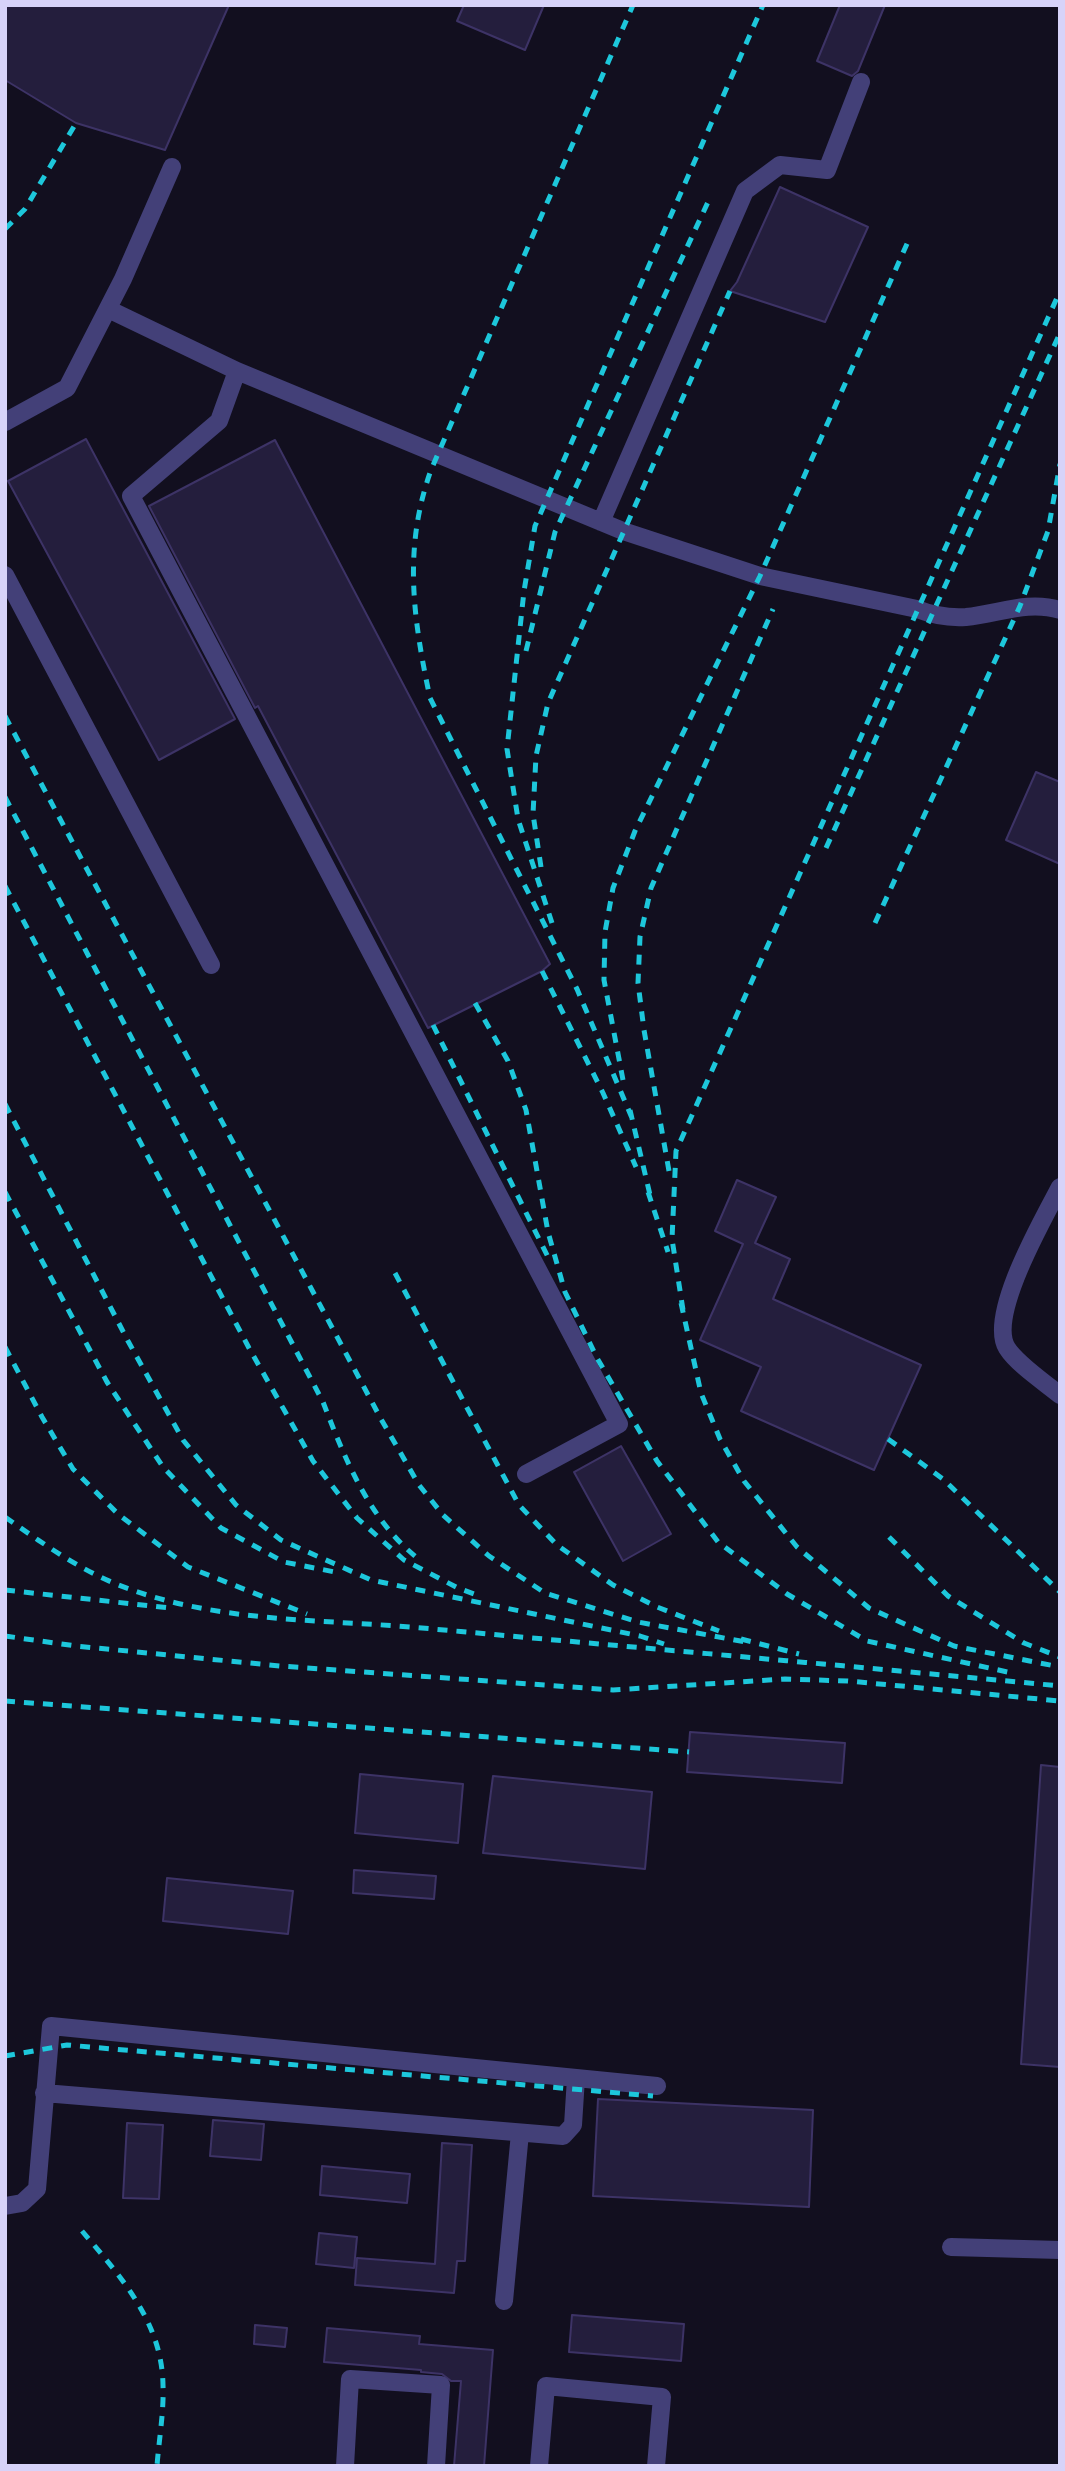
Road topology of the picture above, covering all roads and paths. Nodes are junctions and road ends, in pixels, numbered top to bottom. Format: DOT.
graph roads {
  1 [pos="861,82"];
  2 [pos="172,167"];
  3 [pos="108,309"];
  4 [pos="237,371"];
  5 [pos="5,422"];
  6 [pos="601,522"];
  7 [pos="5,575"];
  8 [pos="1060,610"];
  9 [pos="211,965"];
  10 [pos="1060,1186"];
  11 [pos="1060,1395"];
  12 [pos="526,1474"];
  13 [pos="576,2078"];
  14 [pos="657,2086"];
  15 [pos="44,2093"];
  16 [pos="520,2133"];
  17 [pos="5,2206"];
  18 [pos="951,2247"];
  19 [pos="1060,2250"];
  20 [pos="504,2301"];
  21 [pos="345,2466"];
  22 [pos="436,2466"];
  23 [pos="539,2466"];
  24 [pos="656,2466"];
  1 -- 6 [label="street"];
  2 -- 3 [label="street"];
  3 -- 4 [label="street"];
  3 -- 5 [label="street"];
  4 -- 6 [label="street"];
  4 -- 12 [label="street"];
  6 -- 8 [label="street"];
  7 -- 9 [label="street"];
  10 -- 11 [label="street"];
  13 -- 14 [label="street"];
  13 -- 15 [label="street"];
  13 -- 16 [label="street"];
  15 -- 16 [label="street"];
  15 -- 17 [label="street"];
  16 -- 20 [label="street"];
  18 -- 19 [label="street"];
  21 -- 22 [label="street"];
  23 -- 24 [label="street"];
}
